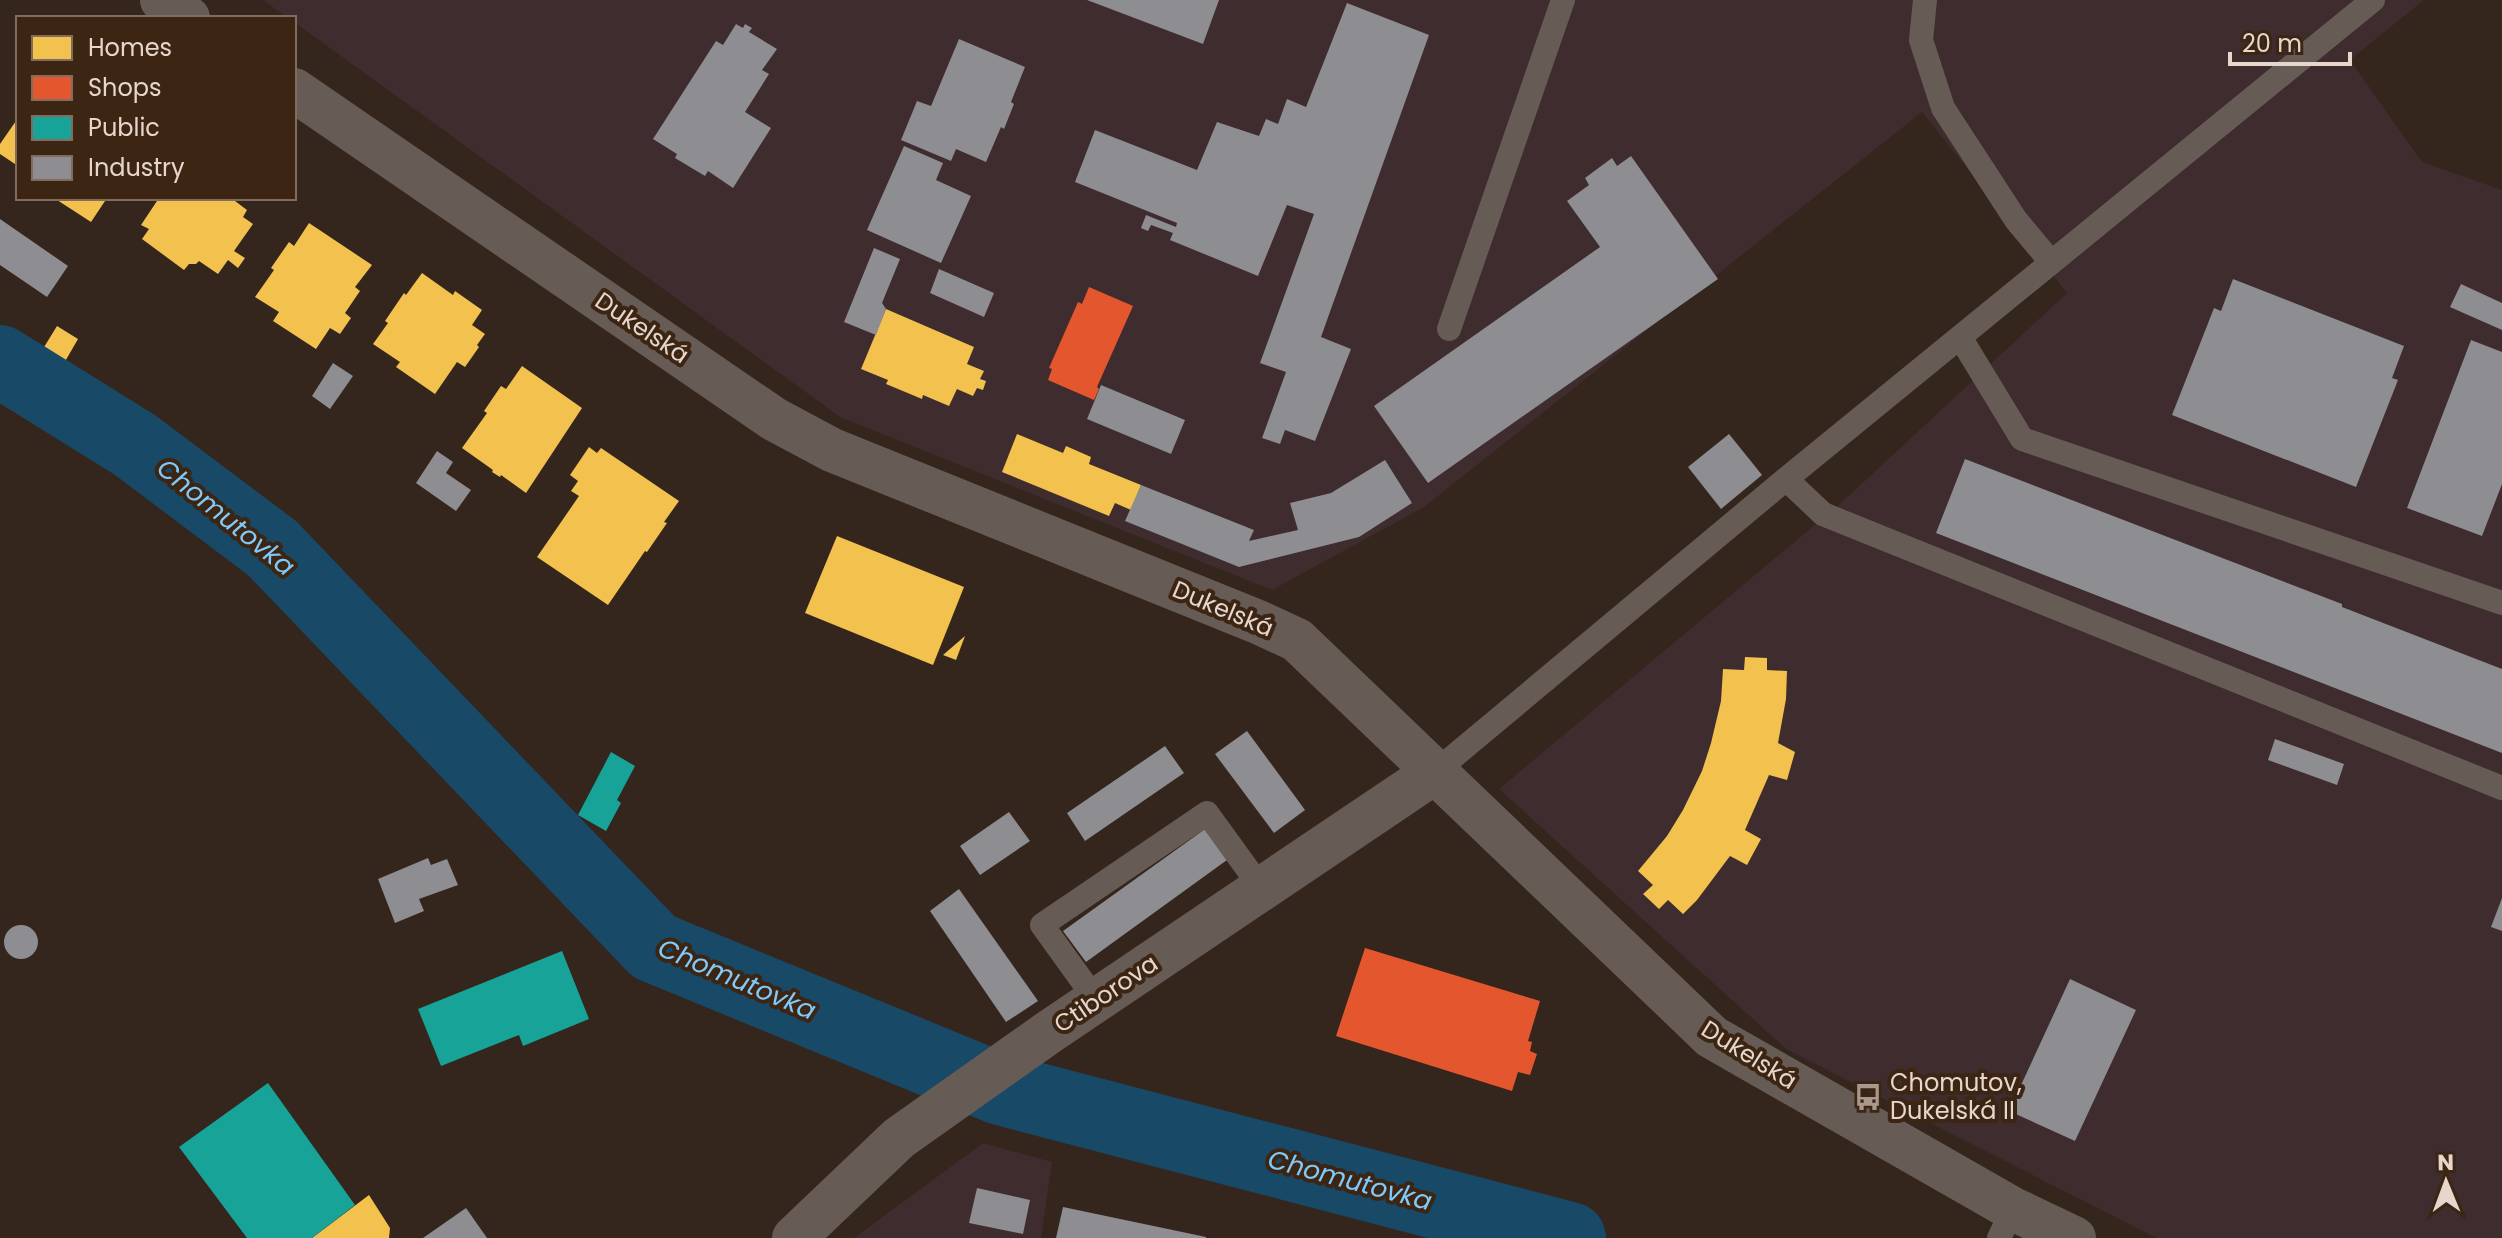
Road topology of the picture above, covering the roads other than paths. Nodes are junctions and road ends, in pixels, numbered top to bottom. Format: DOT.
graph roads {
  1 [pos="162,0"];
  2 [pos="1563,0"];
  3 [pos="1925,0"];
  4 [pos="2373,0"];
  5 [pos="185,16"];
  6 [pos="296,91"];
  7 [pos="2051,262"];
  8 [pos="1449,329"];
  9 [pos="1960,337"];
  10 [pos="1786,479"];
  11 [pos="2502,603"];
  12 [pos="1435,772"];
  13 [pos="2502,788"];
  14 [pos="1262,889"];
  15 [pos="1096,1000"];
  16 [pos="2006,1223"];
  17 [pos="794,1238"];
  18 [pos="2074,1238"];
  1 -- 5 [label="street"];
  2 -- 8 [label="lane"];
  3 -- 7 [label="lane"];
  4 -- 7 [label="lane"];
  6 -- 12 [label="street, Dukelská"];
  7 -- 9 [label="lane"];
  9 -- 10 [label="lane"];
  9 -- 11 [label="lane"];
  10 -- 12 [label="lane"];
  10 -- 13 [label="lane"];
  12 -- 14 [label="street, Ctiborova"];
  12 -- 16 [label="street, Dukelská"];
  14 -- 15 [label="street, Ctiborova"];
  14 -- 15 [label="lane"];
  15 -- 17 [label="street, Ctiborova"];
  16 -- 18 [label="street, Dukelská"];
}
